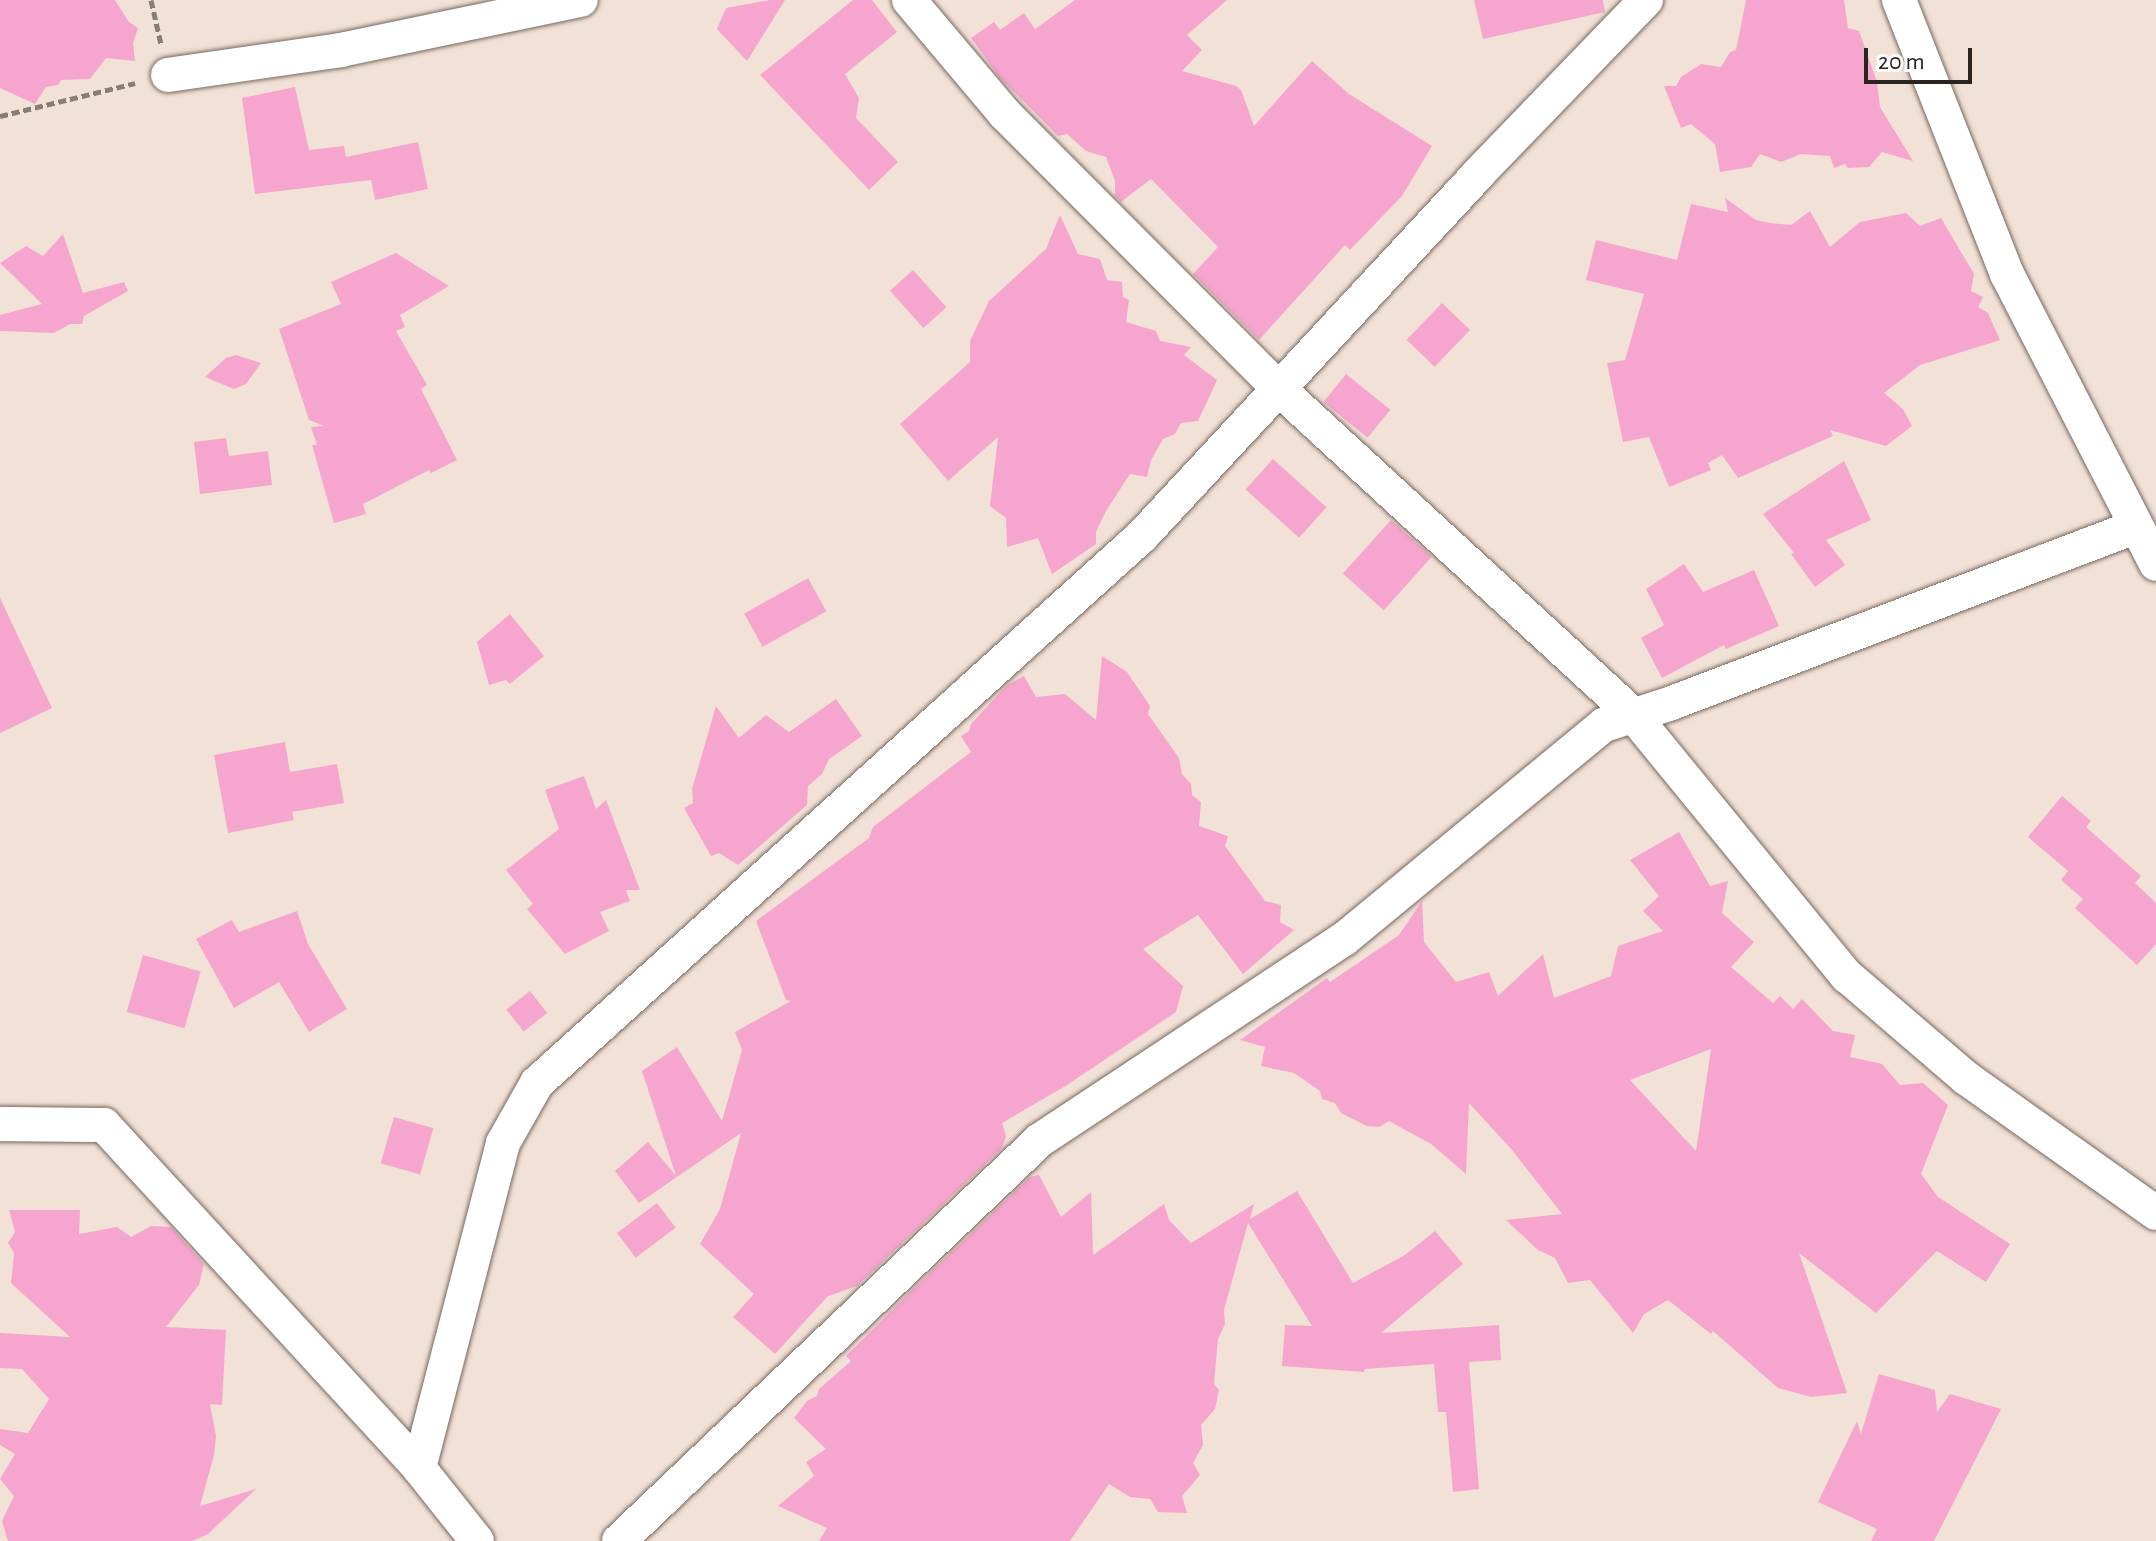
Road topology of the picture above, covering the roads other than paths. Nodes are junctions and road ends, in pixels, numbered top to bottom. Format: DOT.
graph roads {
  1 [pos="581,0"];
  2 [pos="909,0"];
  3 [pos="1646,0"];
  4 [pos="1899,0"];
  5 [pos="168,75"];
  6 [pos="1279,389"];
  7 [pos="2134,527"];
  8 [pos="2156,564"];
  9 [pos="1633,715"];
  10 [pos="0,1124"];
  11 [pos="2156,1213"];
  12 [pos="419,1468"];
  13 [pos="477,1541"];
  14 [pos="619,1541"];
  1 -- 5 [label="street"];
  2 -- 6 [label="street"];
  3 -- 6 [label="street"];
  4 -- 7 [label="street"];
  6 -- 9 [label="street"];
  6 -- 12 [label="street"];
  7 -- 8 [label="street"];
  7 -- 9 [label="street"];
  9 -- 11 [label="street"];
  9 -- 14 [label="street"];
  10 -- 12 [label="street"];
  12 -- 13 [label="street"];
}
